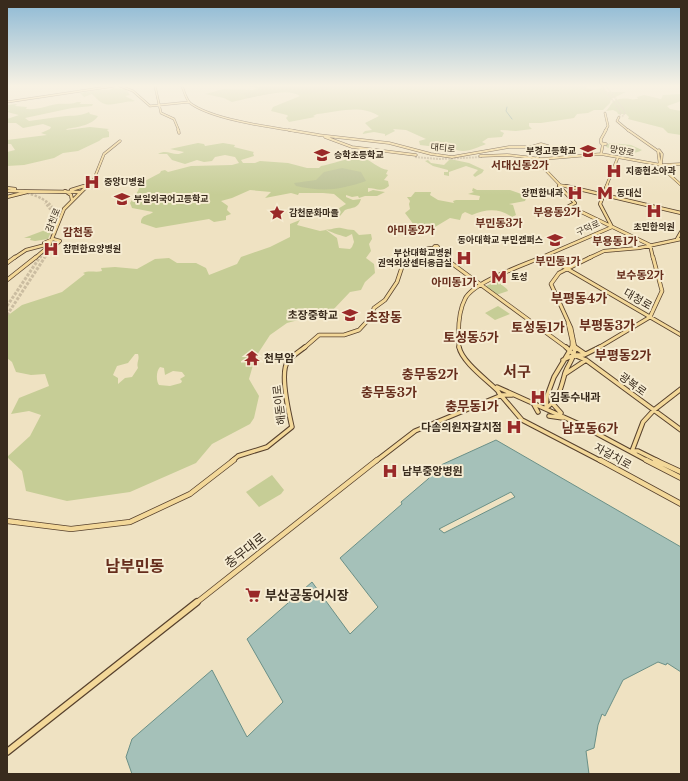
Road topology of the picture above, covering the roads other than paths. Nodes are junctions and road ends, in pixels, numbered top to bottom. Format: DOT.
graph roads {
  1 [pos="176,122"];
  2 [pos="245,122"];
  3 [pos="607,122"];
  4 [pos="618,122"];
  5 [pos="619,122"];
  6 [pos="179,133"];
  7 [pos="318,134"];
  8 [pos="120,142"];
  9 [pos="110,145"];
  10 [pos="114,146"];
  11 [pos="601,154"];
  12 [pos="416,156"];
  13 [pos="481,157"];
  14 [pos="526,158"];
  15 [pos="618,158"];
  16 [pos="542,159"];
  17 [pos="659,159"];
  18 [pos="537,161"];
  19 [pos="652,163"];
  20 [pos="681,164"];
  21 [pos="660,165"];
  22 [pos="681,184"];
  23 [pos="87,185"];
  24 [pos="560,185"];
  25 [pos="7,189"];
  26 [pos="17,189"];
  27 [pos="21,190"];
  28 [pos="35,190"];
  29 [pos="14,191"];
  30 [pos="64,191"];
  31 [pos="81,192"];
  32 [pos="19,194"];
  33 [pos="597,194"];
  34 [pos="604,195"];
  35 [pos="7,197"];
  36 [pos="72,200"];
  37 [pos="681,213"];
  38 [pos="613,228"];
  39 [pos="681,232"];
  40 [pos="52,239"];
  41 [pos="681,239"];
  42 [pos="50,244"];
  43 [pos="644,246"];
  44 [pos="649,246"];
  45 [pos="34,248"];
  46 [pos="40,254"];
  47 [pos="551,254"];
  48 [pos="545,256"];
  49 [pos="540,258"];
  50 [pos="550,259"];
  51 [pos="553,261"];
  52 [pos="7,263"];
  53 [pos="567,269"];
  54 [pos="7,280"];
  55 [pos="480,285"];
  56 [pos="642,312"];
  57 [pos="654,312"];
  58 [pos="650,317"];
  59 [pos="644,321"];
  60 [pos="659,322"];
  61 [pos="568,323"];
  62 [pos="681,335"];
  63 [pos="572,342"];
  64 [pos="566,347"];
  65 [pos="575,347"];
  66 [pos="571,351"];
  67 [pos="592,351"];
  68 [pos="574,355"];
  69 [pos="586,360"];
  70 [pos="563,361"];
  71 [pos="566,369"];
  72 [pos="565,375"];
  73 [pos="491,384"];
  74 [pos="681,389"];
  75 [pos="500,395"];
  76 [pos="512,395"];
  77 [pos="492,400"];
  78 [pos="546,401"];
  79 [pos="533,403"];
  80 [pos="553,404"];
  81 [pos="546,408"];
  82 [pos="654,410"];
  83 [pos="538,412"];
  84 [pos="549,416"];
  85 [pos="568,418"];
  86 [pos="681,430"];
  87 [pos="632,451"];
  88 [pos="681,472"];
  89 [pos="681,478"];
  90 [pos="681,504"];
  91 [pos="7,521"];
  92 [pos="7,752"];
  1 -- 6 [label="main road"];
  2 -- 7 [label="main road"];
  3 -- 11 [label="main road"];
  4 -- 17 [label="main road"];
  5 -- 21 [label="main road"];
  7 -- 12 [label="main road"];
  7 -- 18 [label="main road, 대티로"];
  8 -- 10 [label="main road, 감천로"];
  9 -- 10 [label="main road"];
  10 -- 23 [label="main road, 감천로"];
  11 -- 15 [label="main road, 망양로"];
  11 -- 16 [label="main road, 망양로"];
  13 -- 14 [label="main road"];
  14 -- 18 [label="main road"];
  14 -- 18 [label="main road"];
  15 -- 19 [label="main road, 망양로"];
  15 -- 34 [label="main road"];
  16 -- 18 [label="main road"];
  16 -- 18 [label="main road"];
  17 -- 19 [label="main road"];
  17 -- 21 [label="main road"];
  18 -- 24 [label="main road"];
  19 -- 21 [label="main road, 망양로"];
  20 -- 21 [label="main road"];
  21 -- 22 [label="main road"];
  23 -- 30 [label="main road"];
  23 -- 31 [label="main road, 감천로"];
  24 -- 33 [label="main road"];
  24 -- 38 [label="main road"];
  25 -- 26 [label="main road"];
  25 -- 29 [label="main road"];
  26 -- 28 [label="main road"];
  26 -- 29 [label="main road"];
  27 -- 28 [label="main road"];
  27 -- 29 [label="main road"];
  27 -- 32 [label="main road"];
  28 -- 30 [label="main road"];
  28 -- 32 [label="main road"];
  30 -- 31 [label="main road"];
  30 -- 36 [label="main road"];
  31 -- 36 [label="main road, 감천로"];
  32 -- 35 [label="main road"];
  33 -- 34 [label="main road"];
  33 -- 34 [label="main road"];
  34 -- 37 [label="main road"];
  34 -- 38 [label="main road, 구덕로"];
  36 -- 40 [label="main road, 감천로"];
  38 -- 44 [label="main road"];
  38 -- 47 [label="main road, 구덕로"];
  39 -- 44 [label="main road"];
  40 -- 42 [label="main road, 감천로"];
  40 -- 45 [label="main road"];
  40 -- 46 [label="main road"];
  41 -- 44 [label="main road"];
  42 -- 45 [label="main road"];
  42 -- 46 [label="main road, 감천로"];
  43 -- 44 [label="main road"];
  43 -- 44 [label="main road"];
  43 -- 53 [label="main road"];
  44 -- 57 [label="main road"];
  45 -- 46 [label="main road"];
  45 -- 52 [label="main road"];
  46 -- 54 [label="main road, 감천로"];
  47 -- 48 [label="main road, 구덕로"];
  47 -- 51 [label="main road"];
  48 -- 49 [label="main road, 구덕로"];
  48 -- 50 [label="main road, 대청로"];
  49 -- 50 [label="main road"];
  49 -- 55 [label="main road, 구덕로"];
  50 -- 51 [label="main road, 대청로"];
  51 -- 53 [label="main road, 대청로"];
  53 -- 56 [label="main road, 대청로"];
  53 -- 61 [label="main road"];
  55 -- 64 [label="main road"];
  55 -- 73 [label="main road, 구덕로"];
  55 -- 91 [label="main road, 해돋이로"];
  56 -- 57 [label="main road"];
  56 -- 58 [label="main road, 대청로"];
  56 -- 59 [label="main road"];
  57 -- 58 [label="main road"];
  57 -- 60 [label="main road"];
  58 -- 59 [label="main road"];
  58 -- 60 [label="main road, 대청로"];
  59 -- 60 [label="main road"];
  59 -- 67 [label="main road"];
  60 -- 62 [label="main road, 대청로"];
  61 -- 63 [label="main road"];
  61 -- 65 [label="main road"];
  63 -- 64 [label="main road"];
  63 -- 66 [label="main road"];
  64 -- 66 [label="main road"];
  64 -- 70 [label="main road"];
  65 -- 67 [label="main road"];
  65 -- 68 [label="main road"];
  66 -- 68 [label="main road"];
  66 -- 70 [label="main road"];
  67 -- 68 [label="main road"];
  67 -- 69 [label="main road"];
  68 -- 69 [label="main road, 광복로"];
  68 -- 70 [label="main road"];
  68 -- 71 [label="main road"];
  69 -- 72 [label="main road"];
  69 -- 82 [label="main road, 광복로"];
  70 -- 71 [label="main road"];
  70 -- 78 [label="main road"];
  71 -- 72 [label="main road"];
  72 -- 80 [label="main road"];
  73 -- 75 [label="main road, 자갈치로"];
  73 -- 76 [label="main road, 구덕로"];
  73 -- 77 [label="main road"];
  74 -- 82 [label="main road"];
  75 -- 76 [label="main road"];
  75 -- 77 [label="main road, 충무대로"];
  75 -- 90 [label="main road, 자갈치로"];
  76 -- 79 [label="main road, 구덕로"];
  77 -- 92 [label="main road, 충무대로"];
  78 -- 79 [label="main road"];
  78 -- 81 [label="main road"];
  79 -- 81 [label="main road, 구덕로"];
  79 -- 83 [label="main road"];
  80 -- 81 [label="main road"];
  80 -- 85 [label="main road"];
  81 -- 85 [label="main road, 구덕로"];
  82 -- 86 [label="main road, 광복로"];
  82 -- 87 [label="main road"];
  84 -- 85 [label="main road"];
  85 -- 87 [label="main road, 구덕로"];
  87 -- 88 [label="main road, 구덕로"];
  87 -- 89 [label="main road, 구덕로"];
}
